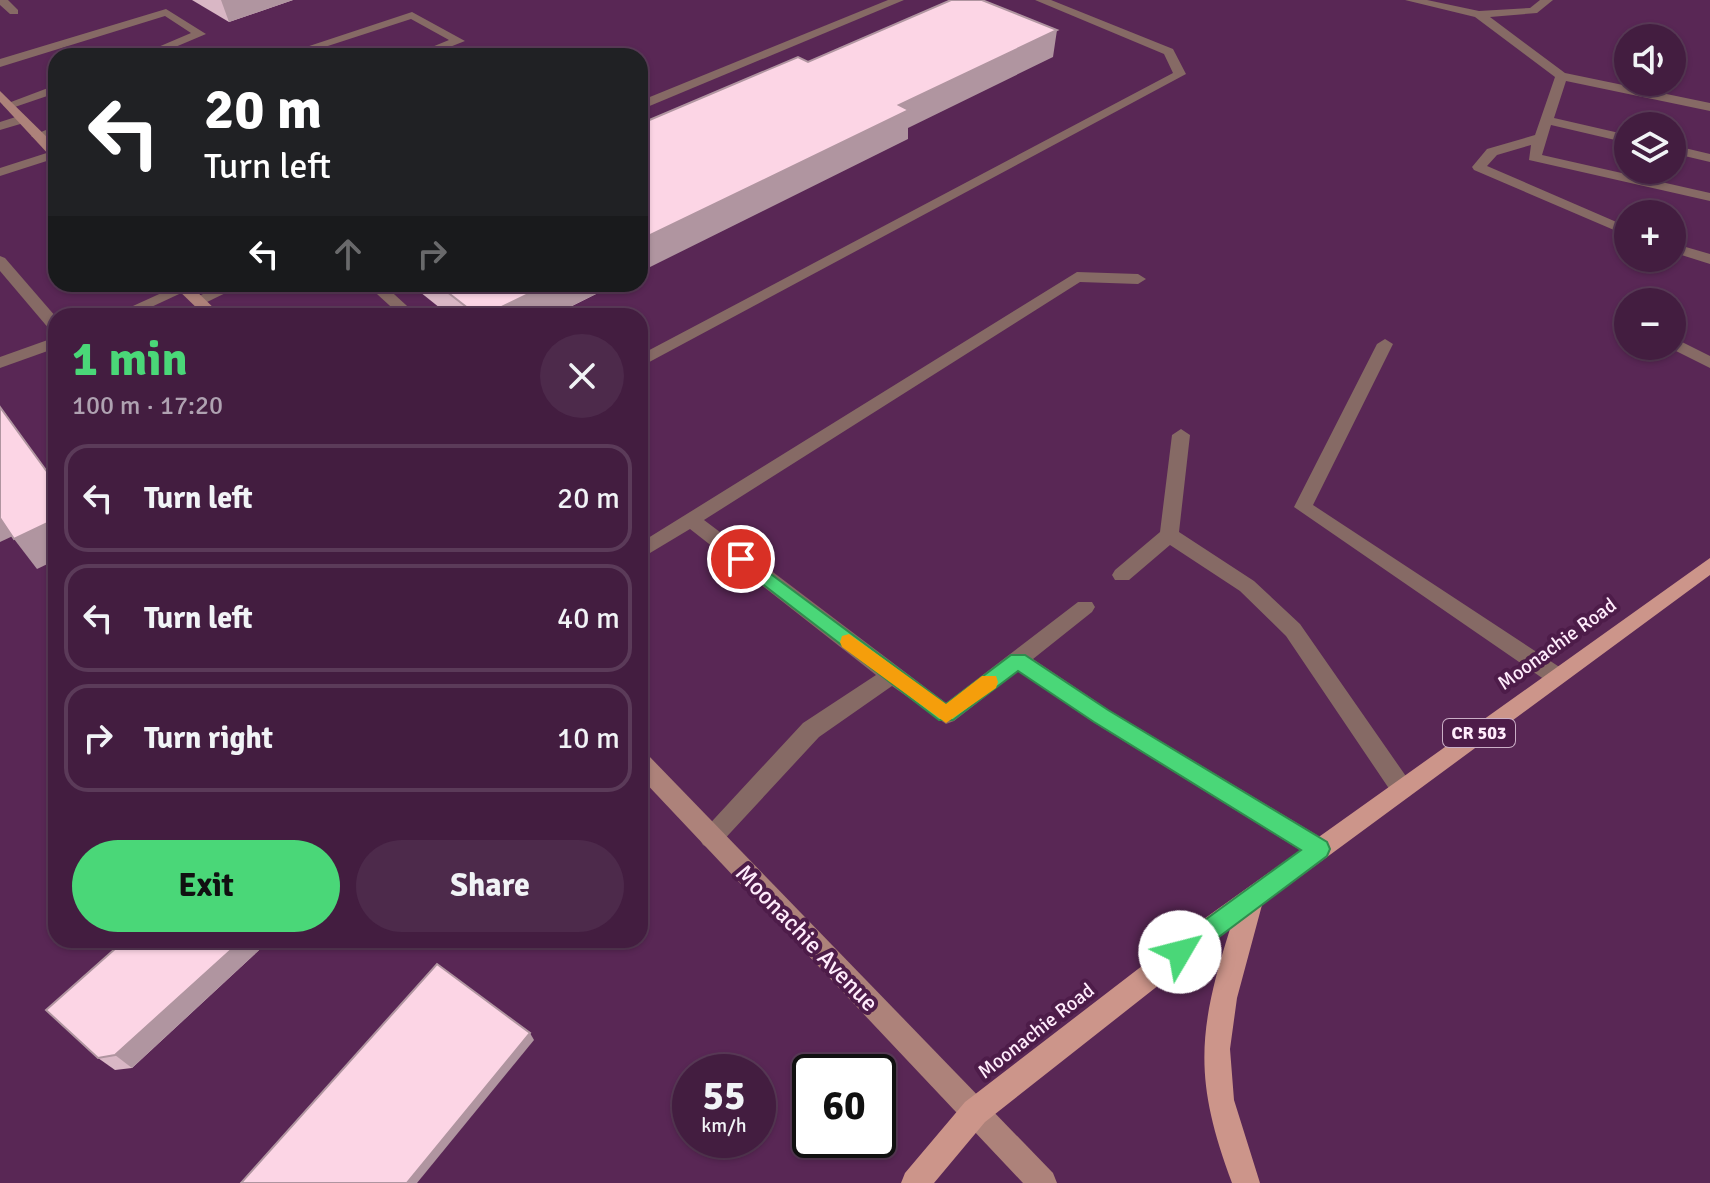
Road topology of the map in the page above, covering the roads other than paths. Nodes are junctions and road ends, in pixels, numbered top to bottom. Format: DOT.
graph roads {
  1 [pos="1,0"];
  2 [pos="898,0"];
  3 [pos="1041,0"];
  4 [pos="1411,0"];
  5 [pos="1547,0"];
  6 [pos="14,12"];
  7 [pos="1479,14"];
  8 [pos="48,48"];
  9 [pos="49,48"];
  10 [pos="164,48"];
  11 [pos="310,48"];
  12 [pos="439,48"];
  13 [pos="0,63"];
  14 [pos="1561,76"];
  15 [pos="48,91"];
  16 [pos="5,100"];
  17 [pos="648,103"];
  18 [pos="1710,107"];
  19 [pos="22,119"];
  20 [pos="1546,120"];
  21 [pos="0,126"];
  22 [pos="48,133"];
  23 [pos="38,136"];
  24 [pos="1614,136"];
  25 [pos="1540,138"];
  26 [pos="48,146"];
  27 [pos="1686,152"];
  28 [pos="48,157"];
  29 [pos="1710,158"];
  30 [pos="0,172"];
  31 [pos="1710,197"];
  32 [pos="1614,226"];
  33 [pos="1686,251"];
  34 [pos="1710,259"];
  35 [pos="0,261"];
  36 [pos="1138,279"];
  37 [pos="169,292"];
  38 [pos="189,292"];
  39 [pos="218,292"];
  40 [pos="383,292"];
  41 [pos="199,300"];
  42 [pos="136,308"];
  43 [pos="206,308"];
  44 [pos="401,308"];
  45 [pos="48,318"];
  46 [pos="1385,344"];
  47 [pos="48,345"];
  48 [pos="1686,350"];
  49 [pos="648,358"];
  50 [pos="0,363"];
  51 [pos="1710,363"];
  52 [pos="1181,435"];
  53 [pos="691,520"];
  54 [pos="1169,535"];
  55 [pos="648,547"];
  56 [pos="1710,565"];
  57 [pos="1122,575"];
  58 [pos="1085,607"];
  59 [pos="1018,660"];
  60 [pos="892,675"];
  61 [pos="1556,676"];
  62 [pos="648,771"];
  63 [pos="1402,789"];
  64 [pos="711,838"];
  65 [pos="1319,849"];
  66 [pos="1252,898"];
  67 [pos="975,1112"];
  68 [pos="915,1183"];
  69 [pos="1043,1183"];
  70 [pos="1246,1183"];
  1 -- 6 [label="street"];
  2 -- 17 [label="street"];
  3 -- 49 [label="street"];
  4 -- 7 [label="street"];
  5 -- 7 [label="street"];
  7 -- 14 [label="street"];
  8 -- 13 [label="street"];
  9 -- 10 [label="street"];
  11 -- 12 [label="street"];
  14 -- 18 [label="street"];
  14 -- 20 [label="street"];
  15 -- 16 [label="street"];
  16 -- 19 [label="main road"];
  19 -- 21 [label="street"];
  19 -- 23 [label="main road"];
  20 -- 24 [label="street"];
  20 -- 25 [label="street"];
  22 -- 23 [label="street"];
  23 -- 26 [label="main road"];
  25 -- 31 [label="street"];
  25 -- 32 [label="street"];
  27 -- 29 [label="street"];
  28 -- 30 [label="street"];
  33 -- 34 [label="street"];
  35 -- 45 [label="street"];
  36 -- 53 [label="street"];
  37 -- 42 [label="street"];
  38 -- 41 [label="main road"];
  39 -- 41 [label="street"];
  40 -- 44 [label="street"];
  41 -- 43 [label="main road"];
  46 -- 61 [label="street"];
  47 -- 50 [label="street"];
  48 -- 51 [label="street"];
  52 -- 54 [label="street"];
  53 -- 55 [label="street"];
  53 -- 60 [label="street"];
  54 -- 57 [label="street"];
  54 -- 63 [label="street"];
  56 -- 61 [label="main road, Moonachie Road / CR 503"];
  58 -- 59 [label="street"];
  59 -- 60 [label="street"];
  59 -- 65 [label="street"];
  60 -- 64 [label="street"];
  61 -- 63 [label="main road, Moonachie Road / CR 503"];
  62 -- 64 [label="main road, Moonachie Avenue"];
  63 -- 65 [label="main road, Moonachie Road / CR 503"];
  64 -- 67 [label="main road, Moonachie Avenue"];
  65 -- 66 [label="main road, Moonachie Road / CR 503"];
  66 -- 67 [label="main road, Moonachie Road / CR 503"];
  66 -- 70 [label="main road"];
  67 -- 68 [label="main road, CR 503"];
  67 -- 69 [label="main road, Moonachie Avenue"];
}
